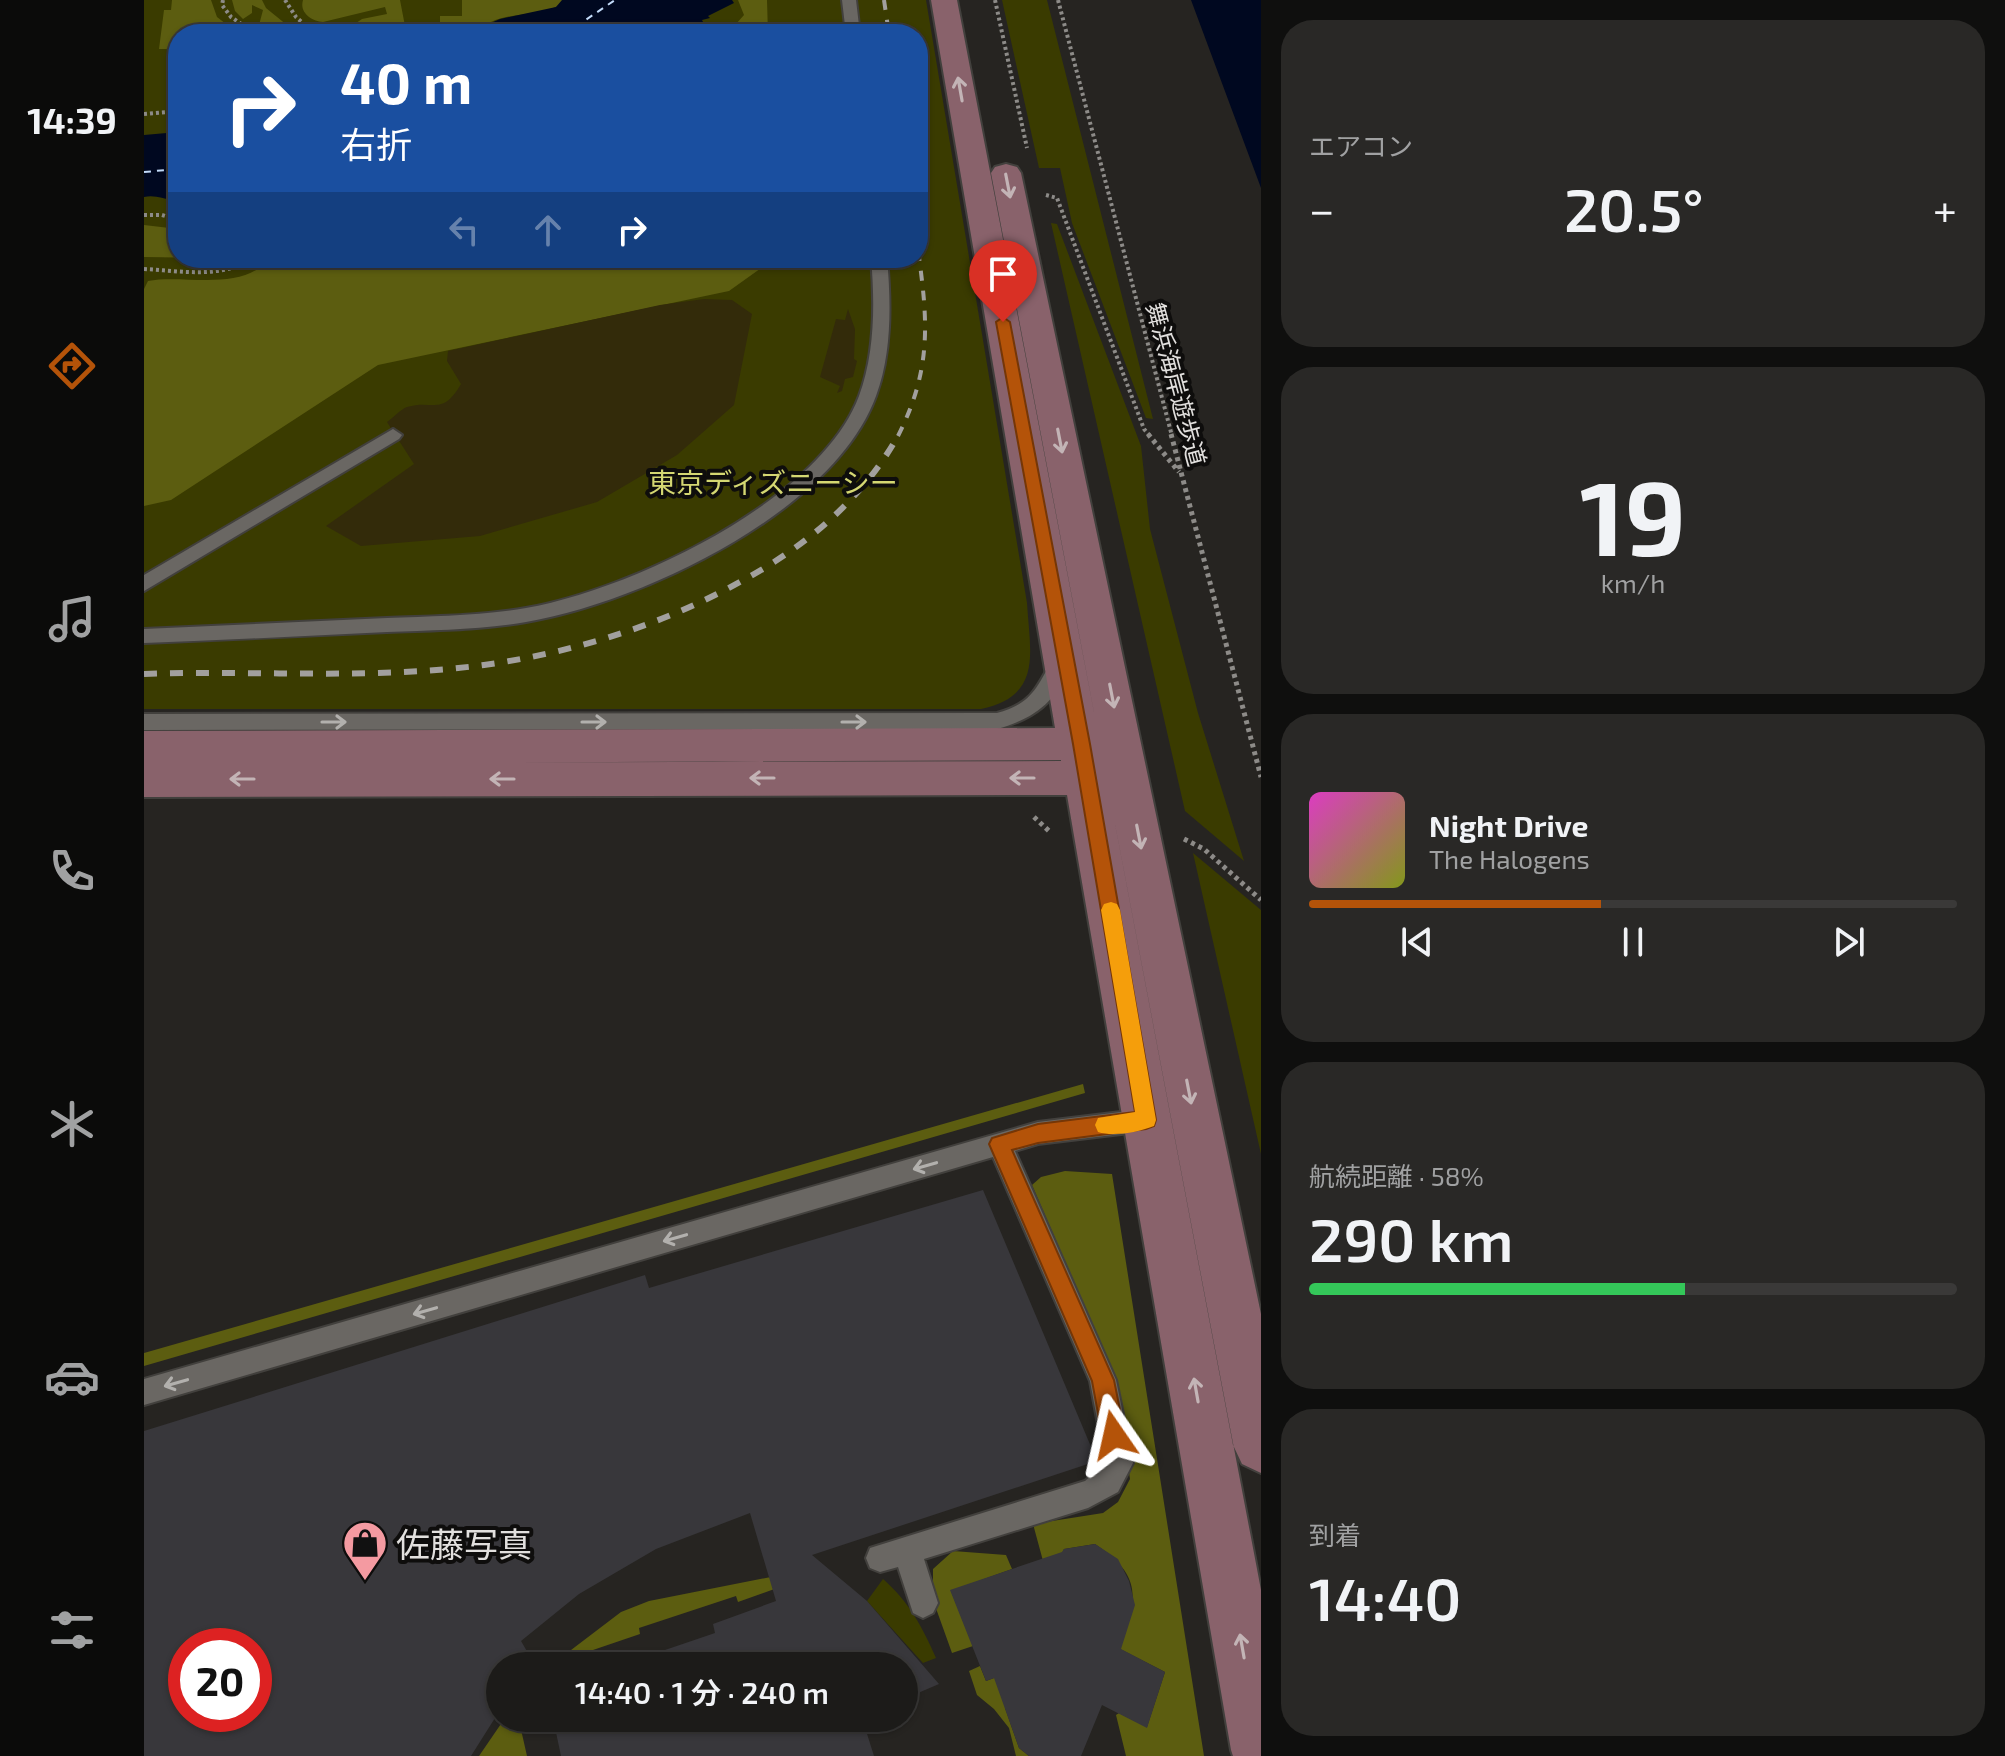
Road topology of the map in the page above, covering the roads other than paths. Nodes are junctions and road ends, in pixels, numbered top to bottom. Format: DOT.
graph roads {
  1 [pos="849,0"];
  2 [pos="944,0"];
  3 [pos="971,0"];
  4 [pos="852,24"];
  5 [pos="879,268"];
  6 [pos="393,435"];
  7 [pos="144,584"];
  8 [pos="144,636"];
  9 [pos="1063,647"];
  10 [pos="144,722"];
  11 [pos="144,747"];
  12 [pos="1098,761"];
  13 [pos="144,780"];
  14 [pos="1146,1120"];
  15 [pos="1000,1144"];
  16 [pos="144,1392"];
  17 [pos="1261,1445"];
  18 [pos="923,1603"];
  19 [pos="1261,1750"];
  1 -- 4 [label="lane"];
  9 -- 2 [label="street, one-way"];
  3 -- 12 [label="street, one-way"];
  5 -- 8 [label="lane"];
  6 -- 7 [label="lane"];
  10 -- 9 [label="lane, one-way"];
  9 -- 12 [label="street"];
  11 -- 12 [label="street"];
  12 -- 13 [label="street, one-way"];
  12 -- 14 [label="street"];
  12 -- 17 [label="street, one-way"];
  14 -- 15 [label="lane"];
  19 -- 14 [label="street, one-way"];
  15 -- 16 [label="lane, one-way"];
  15 -- 18 [label="lane"];
}
